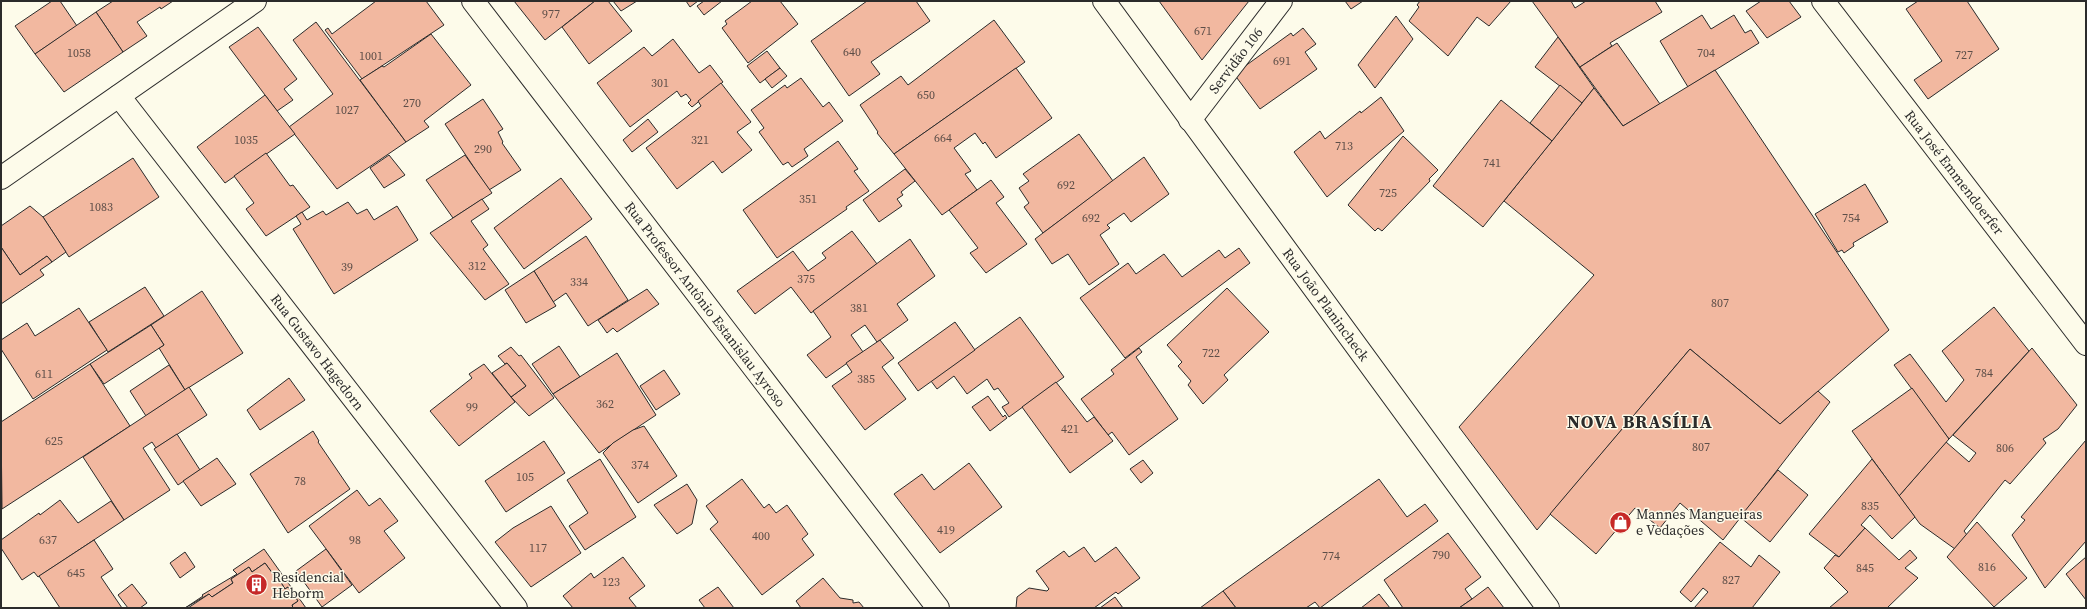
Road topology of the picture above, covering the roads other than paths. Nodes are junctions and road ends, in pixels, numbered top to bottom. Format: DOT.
graph roads {
  1 [pos="255,1"];
  2 [pos="473,1"];
  3 [pos="1104,1"];
  4 [pos="1281,1"];
  5 [pos="1823,1"];
  6 [pos="120,96"];
  7 [pos="1190,120"];
  8 [pos="1,178"];
  9 [pos="2086,344"];
  10 [pos="516,608"];
  11 [pos="938,608"];
  12 [pos="1548,608"];
  1 -- 6 [label="street"];
  2 -- 11 [label="street, Rua Professor Antônio Estanislau Ayroso"];
  3 -- 7 [label="street, Rua João Planincheck"];
  4 -- 7 [label="street, Servidão 106"];
  5 -- 9 [label="street, Rua José Emmendoerfer"];
  6 -- 8 [label="street"];
  6 -- 10 [label="street, Rua Gustavo Hagedorn"];
  7 -- 12 [label="street, Rua João Planincheck"];
}
